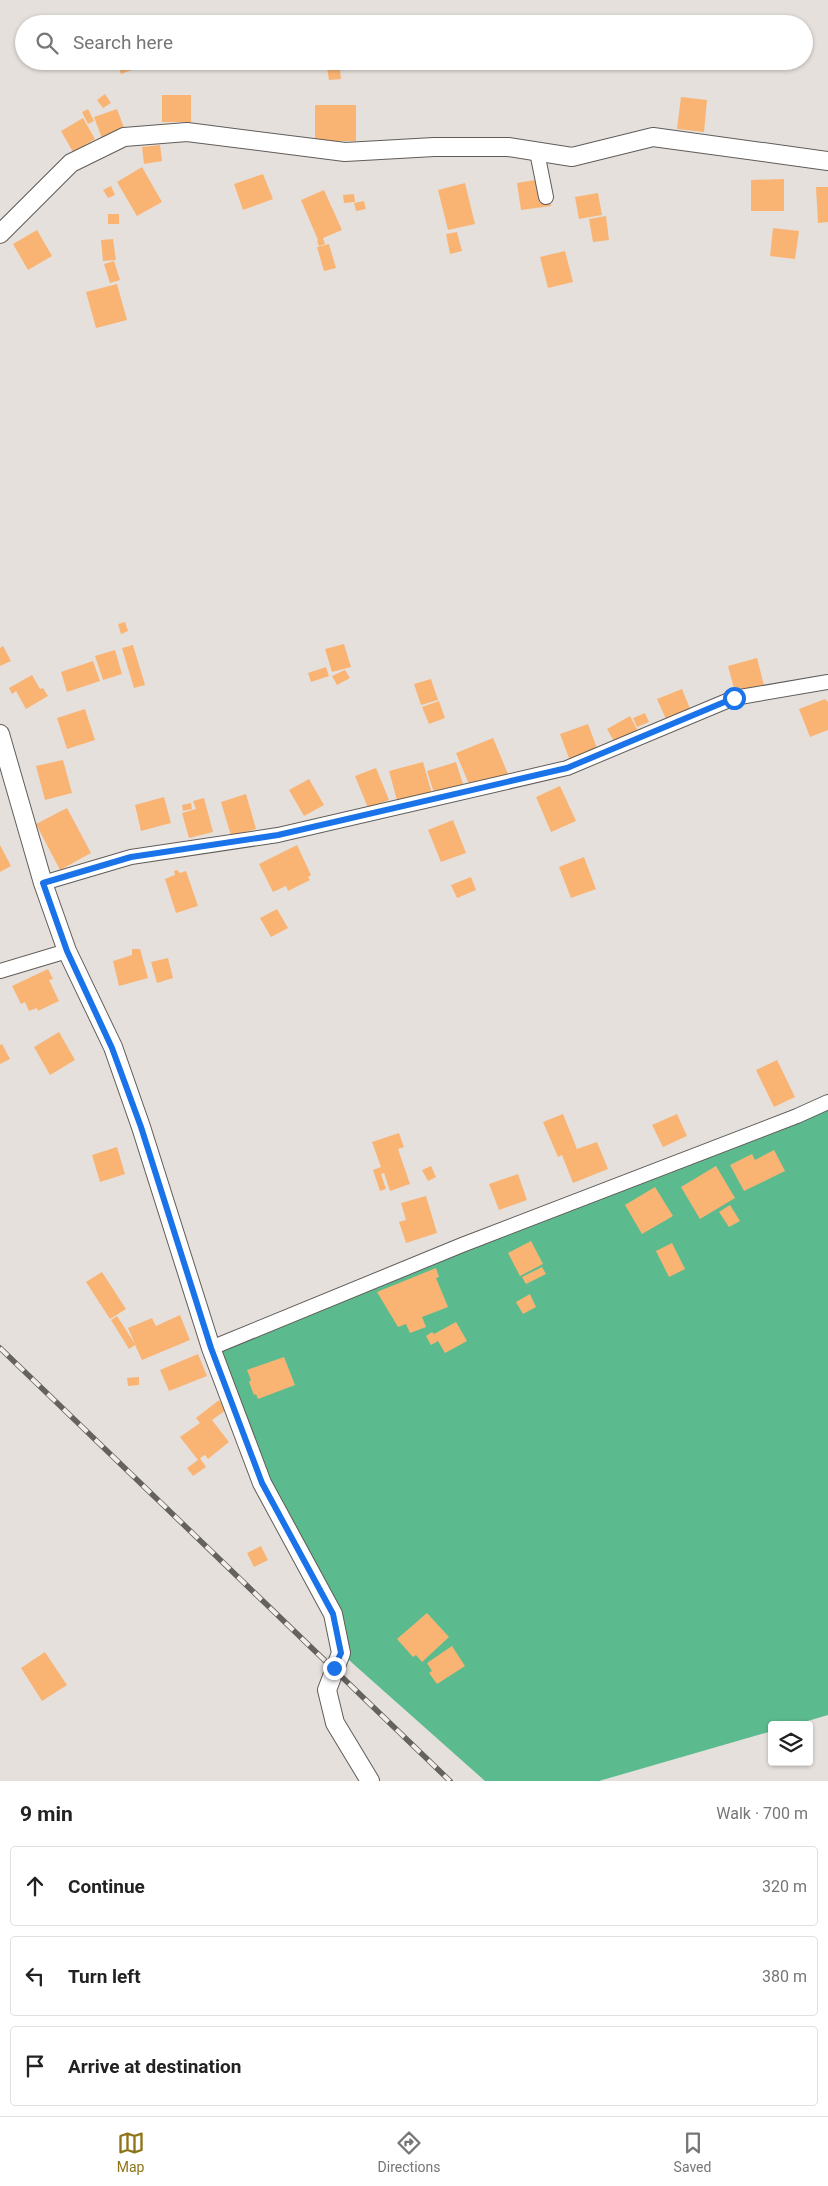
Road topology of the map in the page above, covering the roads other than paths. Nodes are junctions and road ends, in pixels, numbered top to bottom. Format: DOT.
graph roads {
  1 [pos="538,152"];
  2 [pos="828,161"];
  3 [pos="546,197"];
  4 [pos="0,234"];
  5 [pos="828,682"];
  6 [pos="0,734"];
  7 [pos="43,883"];
  8 [pos="67,951"];
  9 [pos="0,971"];
  10 [pos="828,1102"];
  11 [pos="211,1348"];
  12 [pos="370,1781"];
  1 -- 2 [label="street"];
  1 -- 3 [label="street"];
  1 -- 4 [label="street"];
  5 -- 7 [label="street"];
  6 -- 7 [label="street"];
  7 -- 8 [label="street"];
  8 -- 9 [label="street"];
  8 -- 11 [label="street"];
  10 -- 11 [label="street"];
  11 -- 12 [label="street"];
}
